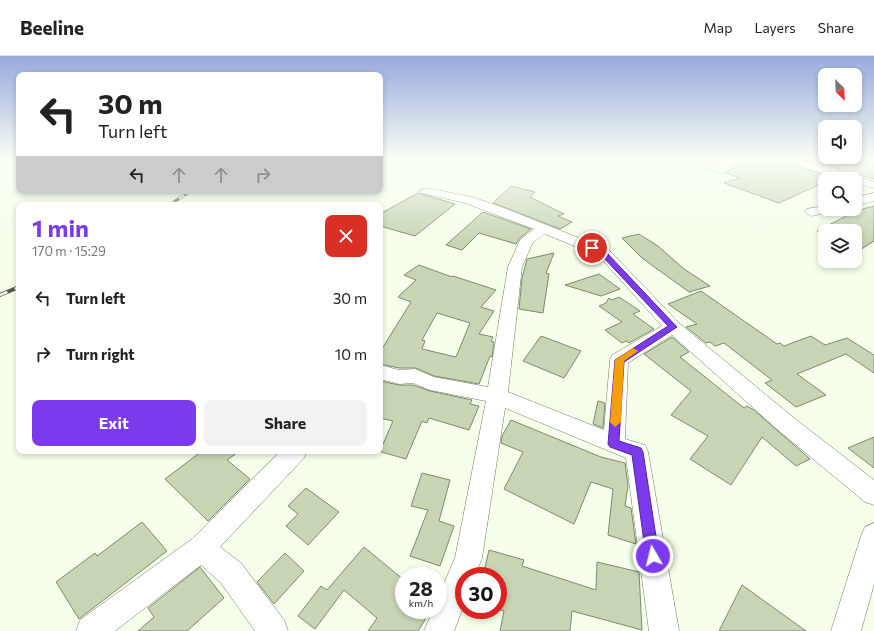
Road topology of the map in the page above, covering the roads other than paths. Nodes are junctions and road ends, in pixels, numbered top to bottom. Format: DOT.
graph roads {
  1 [pos="426,191"];
  2 [pos="874,197"];
  3 [pos="862,200"];
  4 [pos="818,211"];
  5 [pos="811,212"];
  6 [pos="544,228"];
  7 [pos="673,327"];
  8 [pos="383,373"];
  9 [pos="497,396"];
  10 [pos="614,444"];
  11 [pos="293,454"];
  12 [pos="874,494"];
  13 [pos="874,536"];
  14 [pos="201,548"];
  15 [pos="91,631"];
  16 [pos="273,631"];
  17 [pos="439,631"];
  18 [pos="664,631"];
  19 [pos="846,631"];
  1 -- 6 [label="street"];
  2 -- 3 [label="street"];
  4 -- 5 [label="street"];
  6 -- 7 [label="street"];
  6 -- 9 [label="street"];
  7 -- 10 [label="street"];
  7 -- 12 [label="street"];
  8 -- 9 [label="street"];
  9 -- 10 [label="street"];
  9 -- 17 [label="street"];
  10 -- 18 [label="street"];
  11 -- 14 [label="street"];
  13 -- 19 [label="street"];
  14 -- 15 [label="street"];
  14 -- 16 [label="street"];
}
